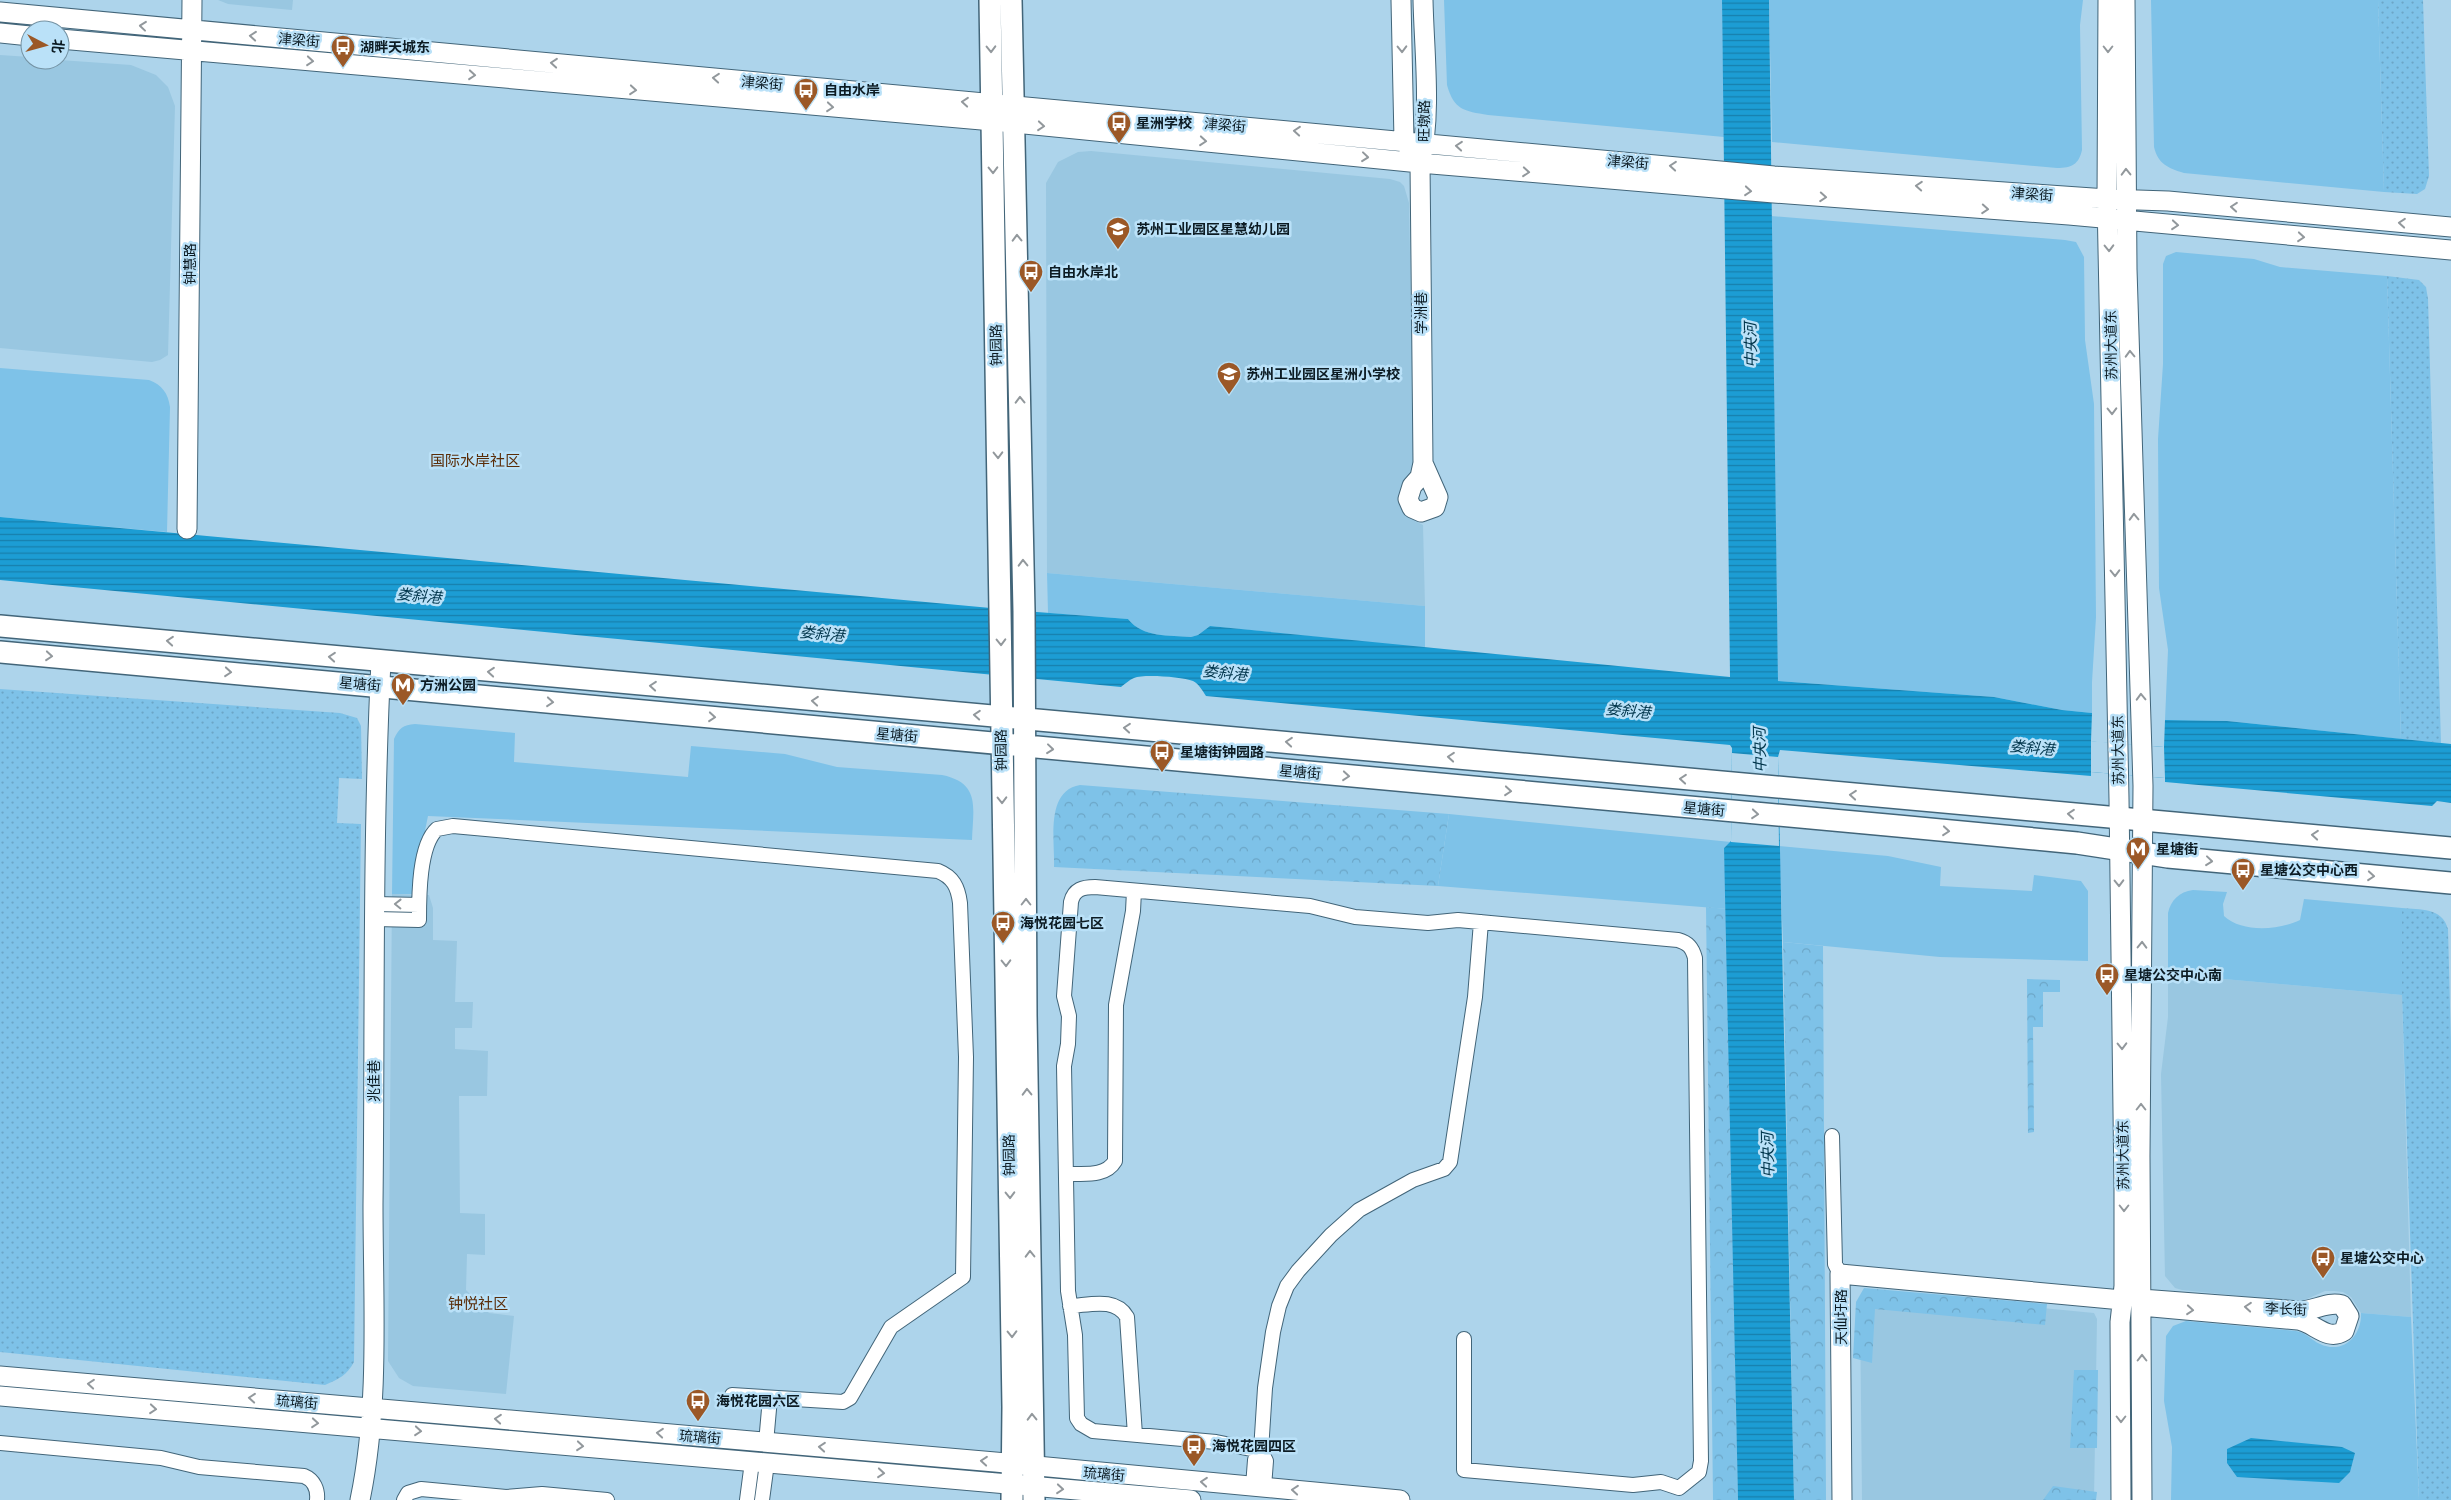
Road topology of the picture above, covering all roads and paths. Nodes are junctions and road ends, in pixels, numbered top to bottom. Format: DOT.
graph roads {
  1 [pos="192,0"];
  2 [pos="990,0"];
  3 [pos="1011,0"];
  4 [pos="1401,0"];
  5 [pos="1422,0"];
  6 [pos="2108,0"];
  7 [pos="2125,0"];
  8 [pos="0,12"];
  9 [pos="192,31"];
  10 [pos="0,33"];
  11 [pos="20,35"];
  12 [pos="70,40"];
  13 [pos="191,50"];
  14 [pos="993,113"];
  15 [pos="1014,115"];
  16 [pos="1404,140"];
  17 [pos="1425,143"];
  18 [pos="1420,163"];
  19 [pos="1721,180"];
  20 [pos="1774,184"];
  21 [pos="2107,200"];
  22 [pos="2126,200"];
  23 [pos="2108,219"];
  24 [pos="2126,220"];
  25 [pos="2451,227"];
  26 [pos="2451,250"];
  27 [pos="1422,463"];
  28 [pos="187,529"];
  29 [pos="0,626"];
  30 [pos="0,652"];
  31 [pos="381,661"];
  32 [pos="380,686"];
  33 [pos="1001,717"];
  34 [pos="1025,719"];
  35 [pos="1001,744"];
  36 [pos="1026,747"];
  37 [pos="2119,817"];
  38 [pos="2143,819"];
  39 [pos="2451,848"];
  40 [pos="2119,850"];
  41 [pos="2143,854"];
  42 [pos="2451,883"];
  43 [pos="1134,890"];
  44 [pos="419,905"];
  45 [pos="376,912"];
  46 [pos="1481,922"];
  47 [pos="1832,1136"];
  48 [pos="1066,1174"];
  49 [pos="1840,1274"];
  50 [pos="2122,1300"];
  51 [pos="2141,1303"];
  52 [pos="1070,1306"];
  53 [pos="1464,1339"];
  54 [pos="0,1376"];
  55 [pos="732,1394"];
  56 [pos="0,1396"];
  57 [pos="765,1398"];
  58 [pos="371,1408"];
  59 [pos="369,1427"];
  60 [pos="1135,1435"];
  61 [pos="761,1442"];
  62 [pos="0,1443"];
  63 [pos="1261,1451"];
  64 [pos="759,1462"];
  65 [pos="1011,1483"];
  66 [pos="1033,1484"];
  67 [pos="1259,1487"];
  68 [pos="1362,1498"];
  69 [pos="317,1500"];
  70 [pos="360,1500"];
  71 [pos="404,1500"];
  72 [pos="607,1500"];
  73 [pos="747,1500"];
  74 [pos="762,1500"];
  75 [pos="1191,1500"];
  76 [pos="1396,1500"];
  77 [pos="1400,1500"];
  78 [pos="1842,1500"];
  79 [pos="2121,1500"];
  80 [pos="2142,1500"];
  1 -- 9 [label="main road, 钟慧路"];
  2 -- 14 [label="main road, 钟园路, one-way"];
  3 -- 15 [label="main road, 钟园路"];
  4 -- 16 [label="main road, 旺墩路, one-way"];
  5 -- 17 [label="main road, 旺墩路"];
  6 -- 21 [label="main road, 苏州大道东, one-way"];
  22 -- 7 [label="main road, 苏州大道东, one-way"];
  9 -- 8 [label="main road, 津梁街, one-way"];
  9 -- 13 [label="main road, 钟慧路"];
  14 -- 9 [label="main road, 津梁街, one-way"];
  10 -- 11 [label="main road"];
  12 -- 13 [label="main road, 津梁街"];
  13 -- 14 [label="main road, 津梁街, one-way"];
  13 -- 28 [label="main road, 钟慧路"];
  14 -- 15 [label="main road, 津梁街"];
  14 -- 33 [label="main road, 钟园路, one-way"];
  16 -- 15 [label="main road, 津梁街, one-way"];
  15 -- 18 [label="main road, 津梁街, one-way"];
  34 -- 15 [label="main road, 钟园路, one-way"];
  16 -- 17 [label="main road, 津梁街"];
  16 -- 18 [label="main road, 旺墩路"];
  17 -- 18 [label="main road, 旺墩路"];
  19 -- 17 [label="main road, 津梁街, one-way"];
  18 -- 19 [label="main road, 津梁街, one-way"];
  18 -- 27 [label="main road, 学洲巷"];
  19 -- 20 [label="main road, 津梁街"];
  21 -- 20 [label="main road, 津梁街, one-way"];
  20 -- 23 [label="main road, 津梁街, one-way"];
  21 -- 22 [label="main road, 津梁街"];
  21 -- 23 [label="main road, 苏州大道东"];
  22 -- 24 [label="main road, 苏州大道东"];
  25 -- 22 [label="main road, 津梁街, one-way"];
  23 -- 24 [label="main road, 津梁街"];
  23 -- 37 [label="main road, 苏州大道东, one-way"];
  24 -- 26 [label="main road, 津梁街, one-way"];
  38 -- 24 [label="main road, 苏州大道东, one-way"];
  31 -- 29 [label="main road, 星塘街, one-way"];
  30 -- 32 [label="main road, 星塘街, one-way"];
  31 -- 32 [label="main road, 兆佳巷"];
  33 -- 31 [label="main road, 星塘街, one-way"];
  32 -- 35 [label="main road, 星塘街, one-way"];
  32 -- 45 [label="main road, 兆佳巷"];
  33 -- 34 [label="main road, 星塘街"];
  33 -- 35 [label="main road, 钟园路"];
  34 -- 36 [label="main road, 钟园路"];
  37 -- 34 [label="main road, 星塘街, one-way"];
  35 -- 36 [label="main road, 星塘街"];
  35 -- 65 [label="main road, 钟园路, one-way"];
  36 -- 40 [label="main road, 星塘街, one-way"];
  66 -- 36 [label="main road, 钟园路, one-way"];
  37 -- 38 [label="main road, 星塘街"];
  37 -- 40 [label="main road, 苏州大道东"];
  39 -- 38 [label="main road, 星塘街, one-way"];
  38 -- 41 [label="main road, 苏州大道东"];
  40 -- 41 [label="main road, 星塘街"];
  40 -- 50 [label="main road, 苏州大道东, one-way"];
  41 -- 42 [label="main road, 星塘街, one-way"];
  51 -- 41 [label="main road, 苏州大道东, one-way"];
  43 -- 46 [label="street"];
  43 -- 48 [label="street"];
  43 -- 48 [label="street"];
  44 -- 45 [label="street, one-way"];
  44 -- 45 [label="street"];
  44 -- 57 [label="street"];
  45 -- 58 [label="main road, 兆佳巷"];
  46 -- 53 [label="street"];
  46 -- 63 [label="street"];
  47 -- 49 [label="street, 天仙圩路"];
  48 -- 52 [label="street"];
  49 -- 50 [label="main road"];
  49 -- 78 [label="main road, 天仙圩路"];
  50 -- 79 [label="main road, 苏州大道东, one-way"];
  51 -- 51 [label="main road, 李长街, one-way"];
  80 -- 51 [label="main road, 苏州大道东, one-way"];
  52 -- 60 [label="street"];
  52 -- 60 [label="street"];
  58 -- 54 [label="main road, 琉璃街, one-way"];
  55 -- 57 [label="street"];
  56 -- 59 [label="main road, 琉璃街, one-way"];
  57 -- 61 [label="street"];
  58 -- 59 [label="main road, 兆佳巷"];
  61 -- 58 [label="main road, 琉璃街, one-way"];
  59 -- 64 [label="main road, 琉璃街, one-way"];
  59 -- 70 [label="main road, 兆佳巷"];
  60 -- 63 [label="street"];
  65 -- 61 [label="main road, 琉璃街, one-way"];
  62 -- 69 [label="street"];
  63 -- 67 [label="street"];
  64 -- 65 [label="main road, 琉璃街, one-way"];
  64 -- 73 [label="street"];
  64 -- 74 [label="street"];
  65 -- 66 [label="main road, 琉璃街"];
  67 -- 66 [label="main road, 琉璃街, one-way"];
  66 -- 75 [label="main road, 琉璃街, one-way"];
  68 -- 67 [label="main road, 琉璃街, one-way"];
  68 -- 76 [label="main road, 琉璃街"];
  71 -- 72 [label="street"];
  76 -- 77 [label="main road, 琉璃街"];
}
